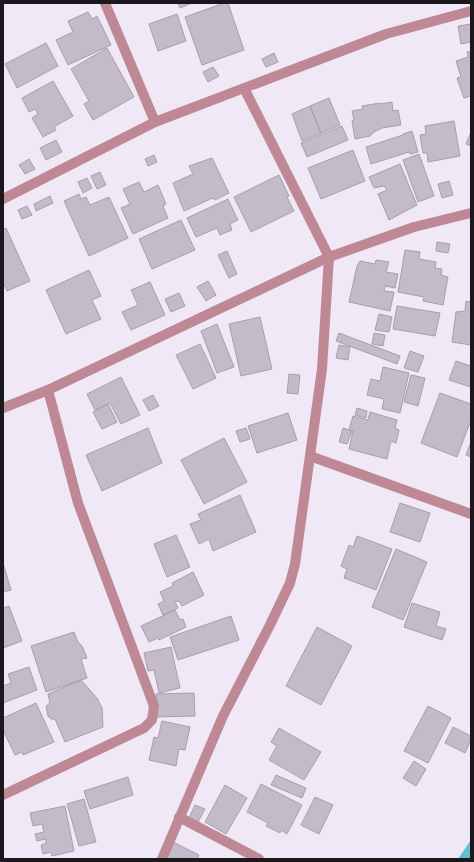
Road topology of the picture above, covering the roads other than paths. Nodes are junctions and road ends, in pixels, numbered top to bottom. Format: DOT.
graph roads {
  1 [pos="105,3"];
  2 [pos="471,11"];
  3 [pos="244,88"];
  4 [pos="155,122"];
  5 [pos="3,199"];
  6 [pos="471,213"];
  7 [pos="329,257"];
  8 [pos="48,390"];
  9 [pos="3,408"];
  10 [pos="310,456"];
  11 [pos="471,514"];
  12 [pos="3,795"];
  13 [pos="179,817"];
  14 [pos="162,859"];
  15 [pos="259,859"];
  1 -- 4 [label="street"];
  2 -- 3 [label="street"];
  3 -- 4 [label="street"];
  3 -- 7 [label="street"];
  4 -- 5 [label="street"];
  6 -- 7 [label="street"];
  7 -- 8 [label="street"];
  7 -- 10 [label="street"];
  8 -- 9 [label="street"];
  8 -- 12 [label="street"];
  10 -- 11 [label="street"];
  10 -- 13 [label="street"];
  13 -- 14 [label="street"];
  13 -- 15 [label="street"];
}
